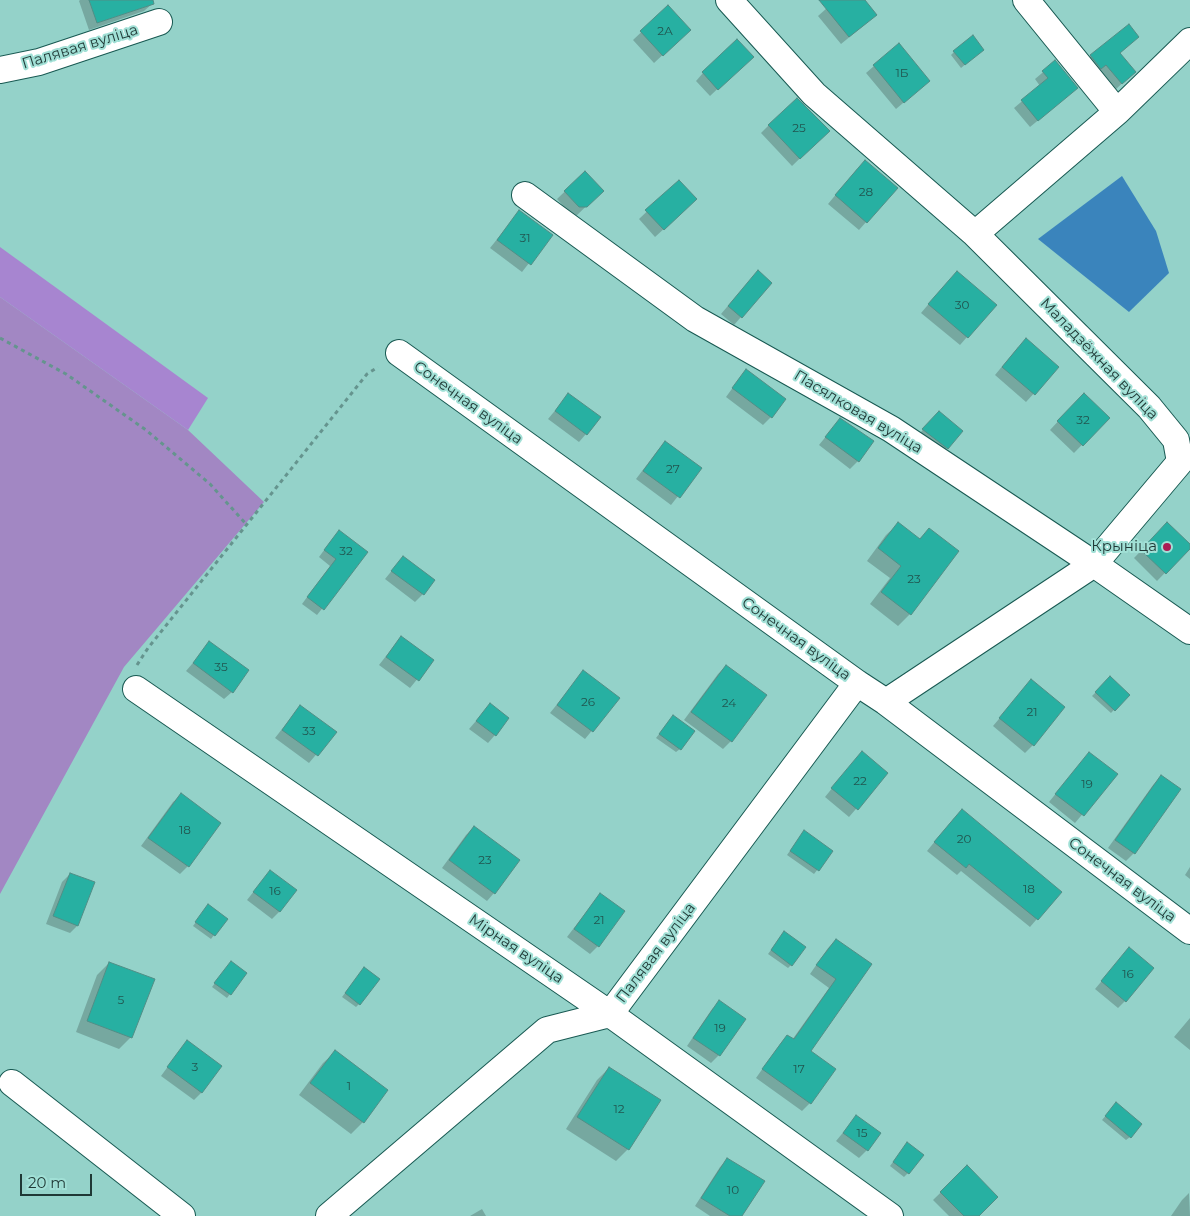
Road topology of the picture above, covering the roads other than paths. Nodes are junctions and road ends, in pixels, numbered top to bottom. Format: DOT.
graph roads {
  1 [pos="729,0"];
  2 [pos="1026,0"];
  3 [pos="158,22"];
  4 [pos="1190,41"];
  5 [pos="0,70"];
  6 [pos="1117,112"];
  7 [pos="525,195"];
  8 [pos="975,234"];
  9 [pos="399,353"];
  10 [pos="1094,564"];
  11 [pos="1190,631"];
  12 [pos="857,683"];
  13 [pos="136,688"];
  14 [pos="886,702"];
  15 [pos="1190,930"];
  16 [pos="610,1014"];
  17 [pos="12,1083"];
  18 [pos="182,1216"];
  19 [pos="329,1216"];
  20 [pos="890,1216"];
  1 -- 8 [label="street, Маладзёжная вуліца"];
  2 -- 6 [label="street"];
  3 -- 5 [label="street, Палявая вуліца"];
  4 -- 6 [label="street"];
  6 -- 8 [label="street"];
  7 -- 10 [label="street, Пасялковая вуліца"];
  8 -- 10 [label="street, Маладзёжная вуліца"];
  9 -- 12 [label="street, Сонечная вуліца"];
  10 -- 11 [label="street, Пасялковая вуліца"];
  10 -- 14 [label="street, Маладзёжная вуліца"];
  12 -- 14 [label="street, Сонечная вуліца"];
  12 -- 16 [label="street, Палявая вуліца"];
  13 -- 16 [label="street, Мірная вуліца"];
  14 -- 15 [label="street, Сонечная вуліца"];
  16 -- 19 [label="street, Палявая вуліца"];
  16 -- 20 [label="street, Мірная вуліца"];
  17 -- 18 [label="street"];
}
